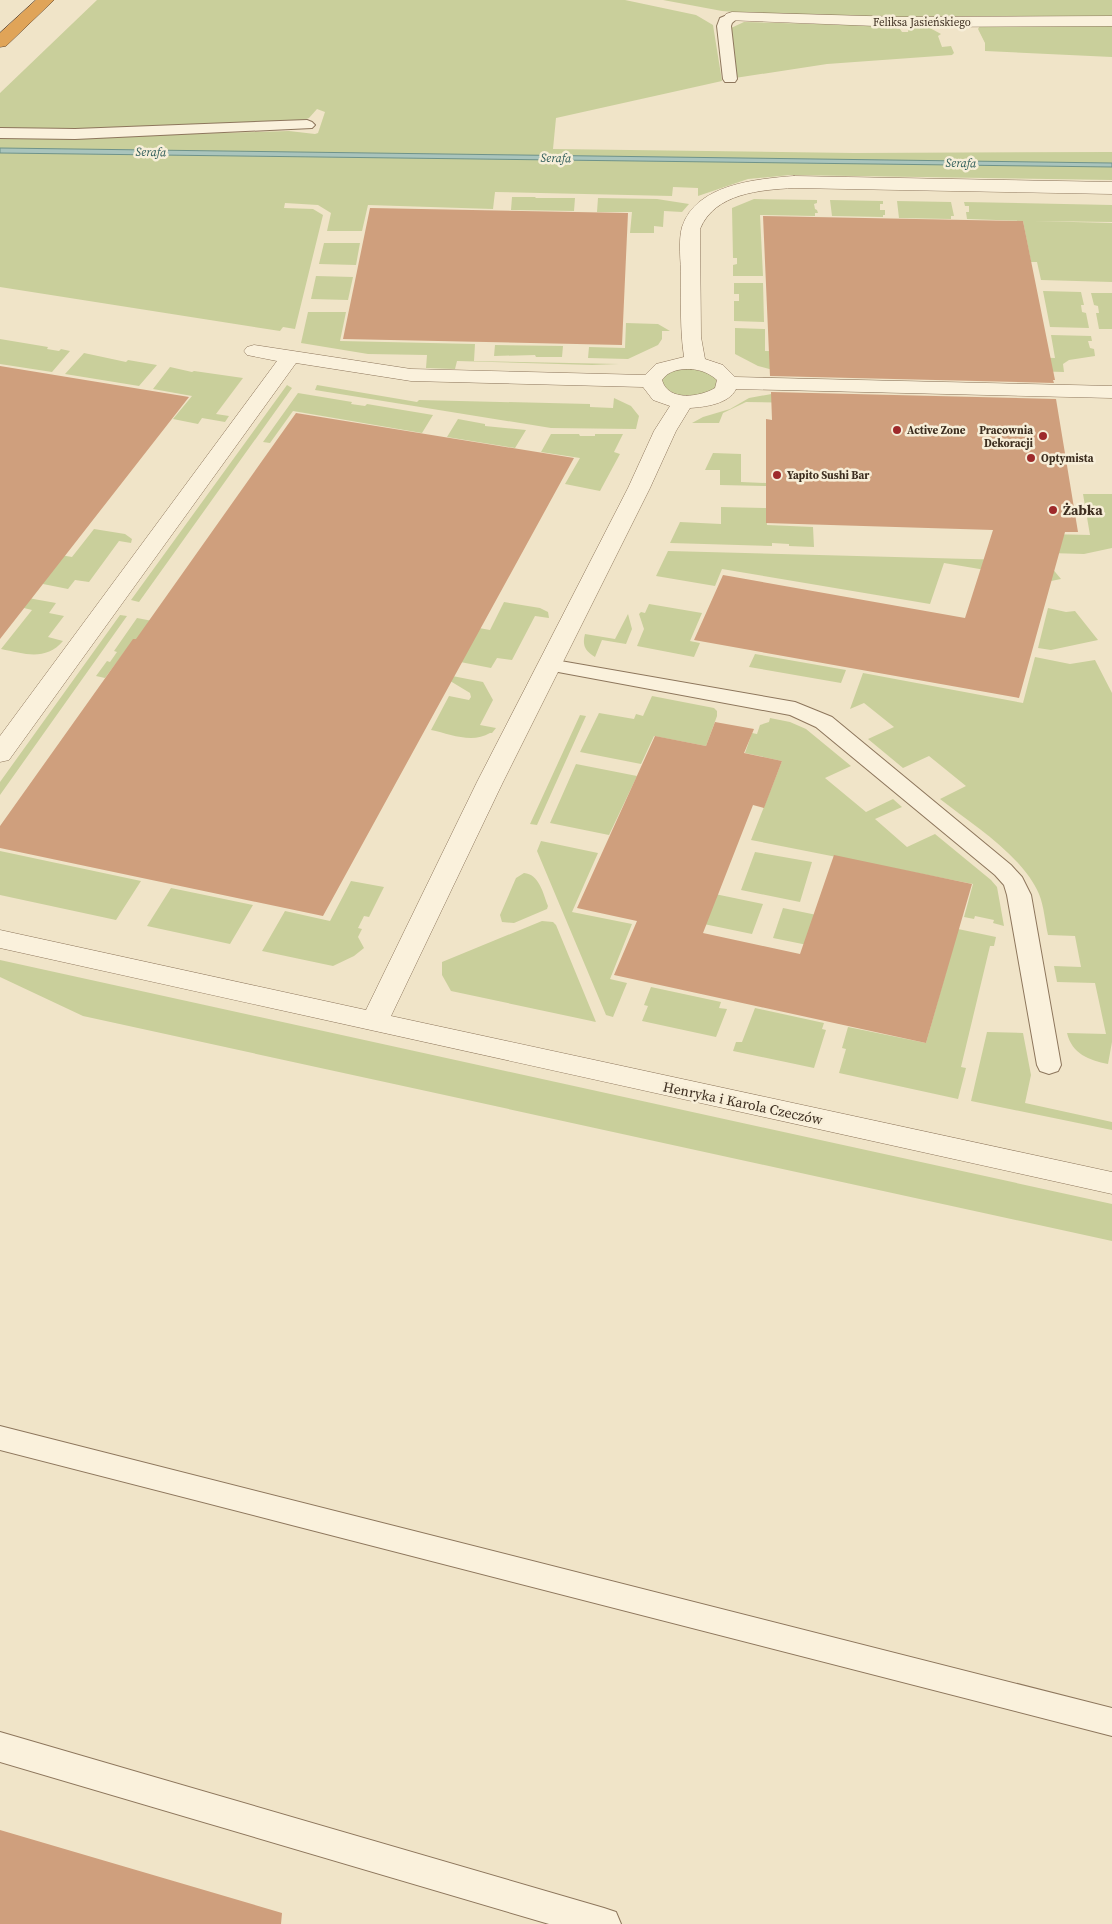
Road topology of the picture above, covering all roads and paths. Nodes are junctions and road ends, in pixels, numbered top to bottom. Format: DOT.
graph roads {
  1 [pos="46,0"];
  2 [pos="732,17"];
  3 [pos="1112,21"];
  4 [pos="0,42"];
  5 [pos="730,79"];
  6 [pos="307,125"];
  7 [pos="0,133"];
  8 [pos="1112,188"];
  9 [pos="254,351"];
  10 [pos="290,357"];
  11 [pos="695,363"];
  12 [pos="652,381"];
  13 [pos="727,383"];
  14 [pos="1111,397"];
  15 [pos="683,402"];
  16 [pos="549,665"];
  17 [pos="0,754"];
  18 [pos="0,939"];
  19 [pos="374,1022"];
  20 [pos="1049,1065"];
  21 [pos="1112,1183"];
  22 [pos="0,1438"];
  23 [pos="1112,1722"];
  24 [pos="0,1747"];
  25 [pos="604,1924"];
  1 -- 4 [label="highway"];
  2 -- 3 [label="street, Feliksa Jasieńskiego"];
  2 -- 5 [label="lane"];
  6 -- 7 [label="lane"];
  8 -- 11 [label="street"];
  9 -- 10 [label="street"];
  10 -- 12 [label="street"];
  10 -- 17 [label="street"];
  11 -- 12 [label="street"];
  11 -- 13 [label="street"];
  12 -- 15 [label="street"];
  13 -- 14 [label="street"];
  13 -- 15 [label="street"];
  15 -- 16 [label="street"];
  16 -- 19 [label="street"];
  16 -- 20 [label="lane"];
  18 -- 19 [label="street, Henryka i Karola Czeczów"];
  19 -- 21 [label="street, Henryka i Karola Czeczów"];
  22 -- 23 [label="lane"];
  24 -- 25 [label="lane"];
}
